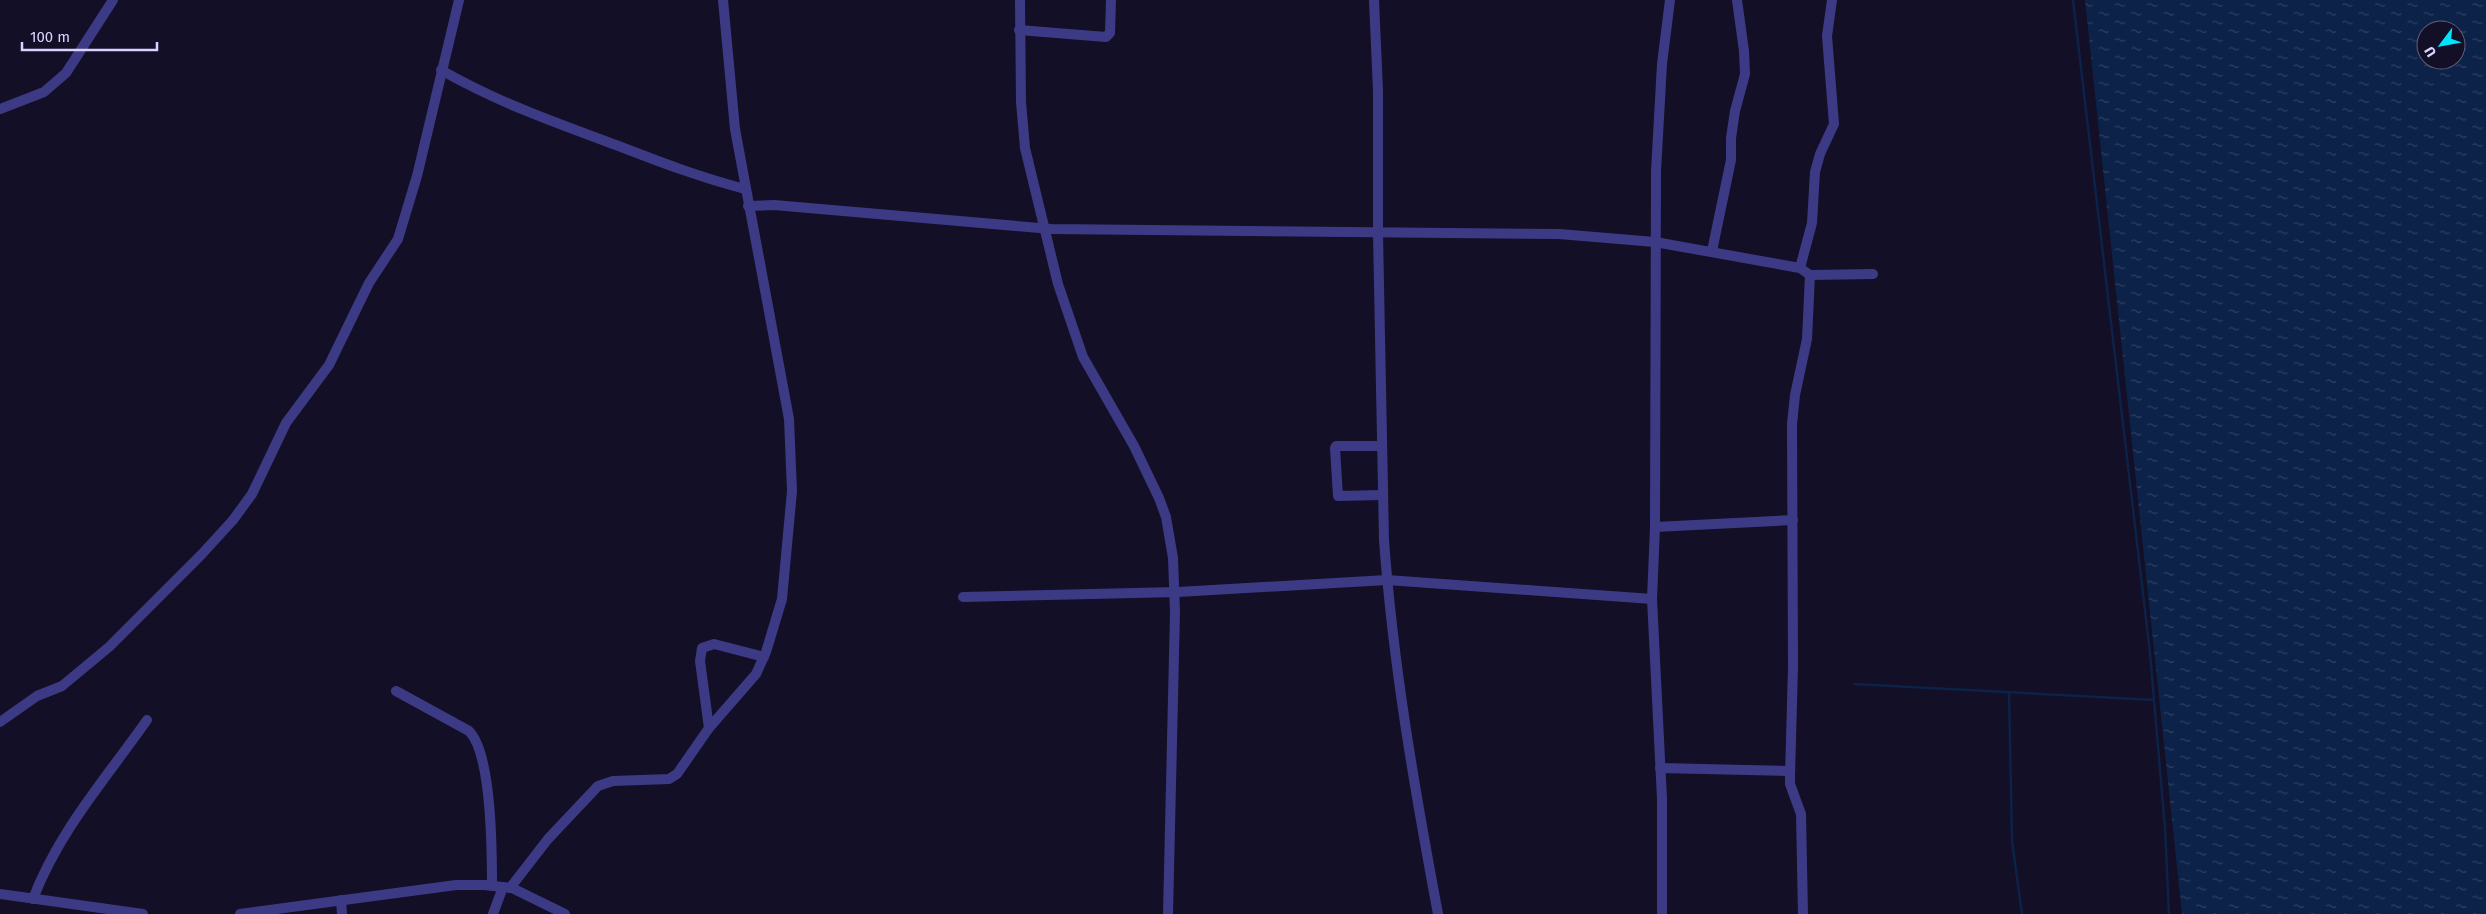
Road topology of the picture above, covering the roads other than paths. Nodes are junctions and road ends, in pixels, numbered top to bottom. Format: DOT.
graph roads {
  1 [pos="114,0"];
  2 [pos="459,0"];
  3 [pos="724,0"];
  4 [pos="1020,0"];
  5 [pos="1111,0"];
  6 [pos="1374,0"];
  7 [pos="1670,0"];
  8 [pos="1737,0"];
  9 [pos="1832,0"];
  10 [pos="1019,30"];
  11 [pos="441,70"];
  12 [pos="0,109"];
  13 [pos="745,189"];
  14 [pos="748,206"];
  15 [pos="1045,229"];
  16 [pos="1378,234"];
  17 [pos="1656,242"];
  18 [pos="1712,251"];
  19 [pos="1800,268"];
  20 [pos="1873,274"];
  21 [pos="1810,275"];
  22 [pos="1381,446"];
  23 [pos="1382,495"];
  24 [pos="1793,520"];
  25 [pos="1655,527"];
  26 [pos="1387,580"];
  27 [pos="1176,592"];
  28 [pos="963,597"];
  29 [pos="1652,599"];
  30 [pos="764,657"];
  31 [pos="396,691"];
  32 [pos="147,720"];
  33 [pos="0,722"];
  34 [pos="709,728"];
  35 [pos="1660,768"];
  36 [pos="1790,771"];
  37 [pos="502,887"];
  38 [pos="0,894"];
  39 [pos="33,899"];
  40 [pos="341,900"];
  41 [pos="143,914"];
  42 [pos="240,914"];
  43 [pos="342,914"];
  44 [pos="493,914"];
  45 [pos="565,914"];
  46 [pos="1168,914"];
  47 [pos="1438,914"];
  48 [pos="1662,914"];
  49 [pos="1803,914"];
  1 -- 12 [label="street"];
  2 -- 11 [label="street"];
  3 -- 13 [label="street"];
  4 -- 10 [label="street"];
  5 -- 10 [label="street"];
  6 -- 16 [label="street"];
  7 -- 17 [label="street"];
  8 -- 18 [label="street"];
  9 -- 19 [label="street"];
  10 -- 15 [label="street"];
  11 -- 13 [label="street"];
  11 -- 33 [label="street"];
  13 -- 14 [label="street"];
  14 -- 15 [label="street"];
  14 -- 30 [label="street"];
  15 -- 16 [label="street"];
  15 -- 27 [label="street"];
  16 -- 17 [label="street"];
  16 -- 22 [label="street"];
  17 -- 18 [label="street"];
  17 -- 25 [label="street"];
  18 -- 19 [label="street"];
  19 -- 21 [label="street"];
  20 -- 21 [label="street"];
  21 -- 24 [label="street"];
  22 -- 23 [label="street"];
  22 -- 23 [label="street"];
  23 -- 26 [label="street"];
  24 -- 25 [label="street"];
  24 -- 36 [label="street"];
  25 -- 29 [label="street"];
  26 -- 27 [label="street"];
  26 -- 29 [label="street"];
  26 -- 47 [label="street"];
  27 -- 28 [label="street"];
  27 -- 46 [label="street"];
  29 -- 35 [label="street"];
  30 -- 34 [label="street"];
  30 -- 34 [label="street"];
  31 -- 37 [label="street"];
  32 -- 39 [label="street"];
  34 -- 37 [label="street"];
  35 -- 36 [label="street"];
  35 -- 48 [label="street"];
  36 -- 49 [label="street"];
  37 -- 40 [label="street"];
  37 -- 44 [label="street"];
  37 -- 45 [label="street"];
  38 -- 39 [label="street"];
  39 -- 41 [label="street"];
  40 -- 42 [label="street"];
  40 -- 43 [label="street"];
}
